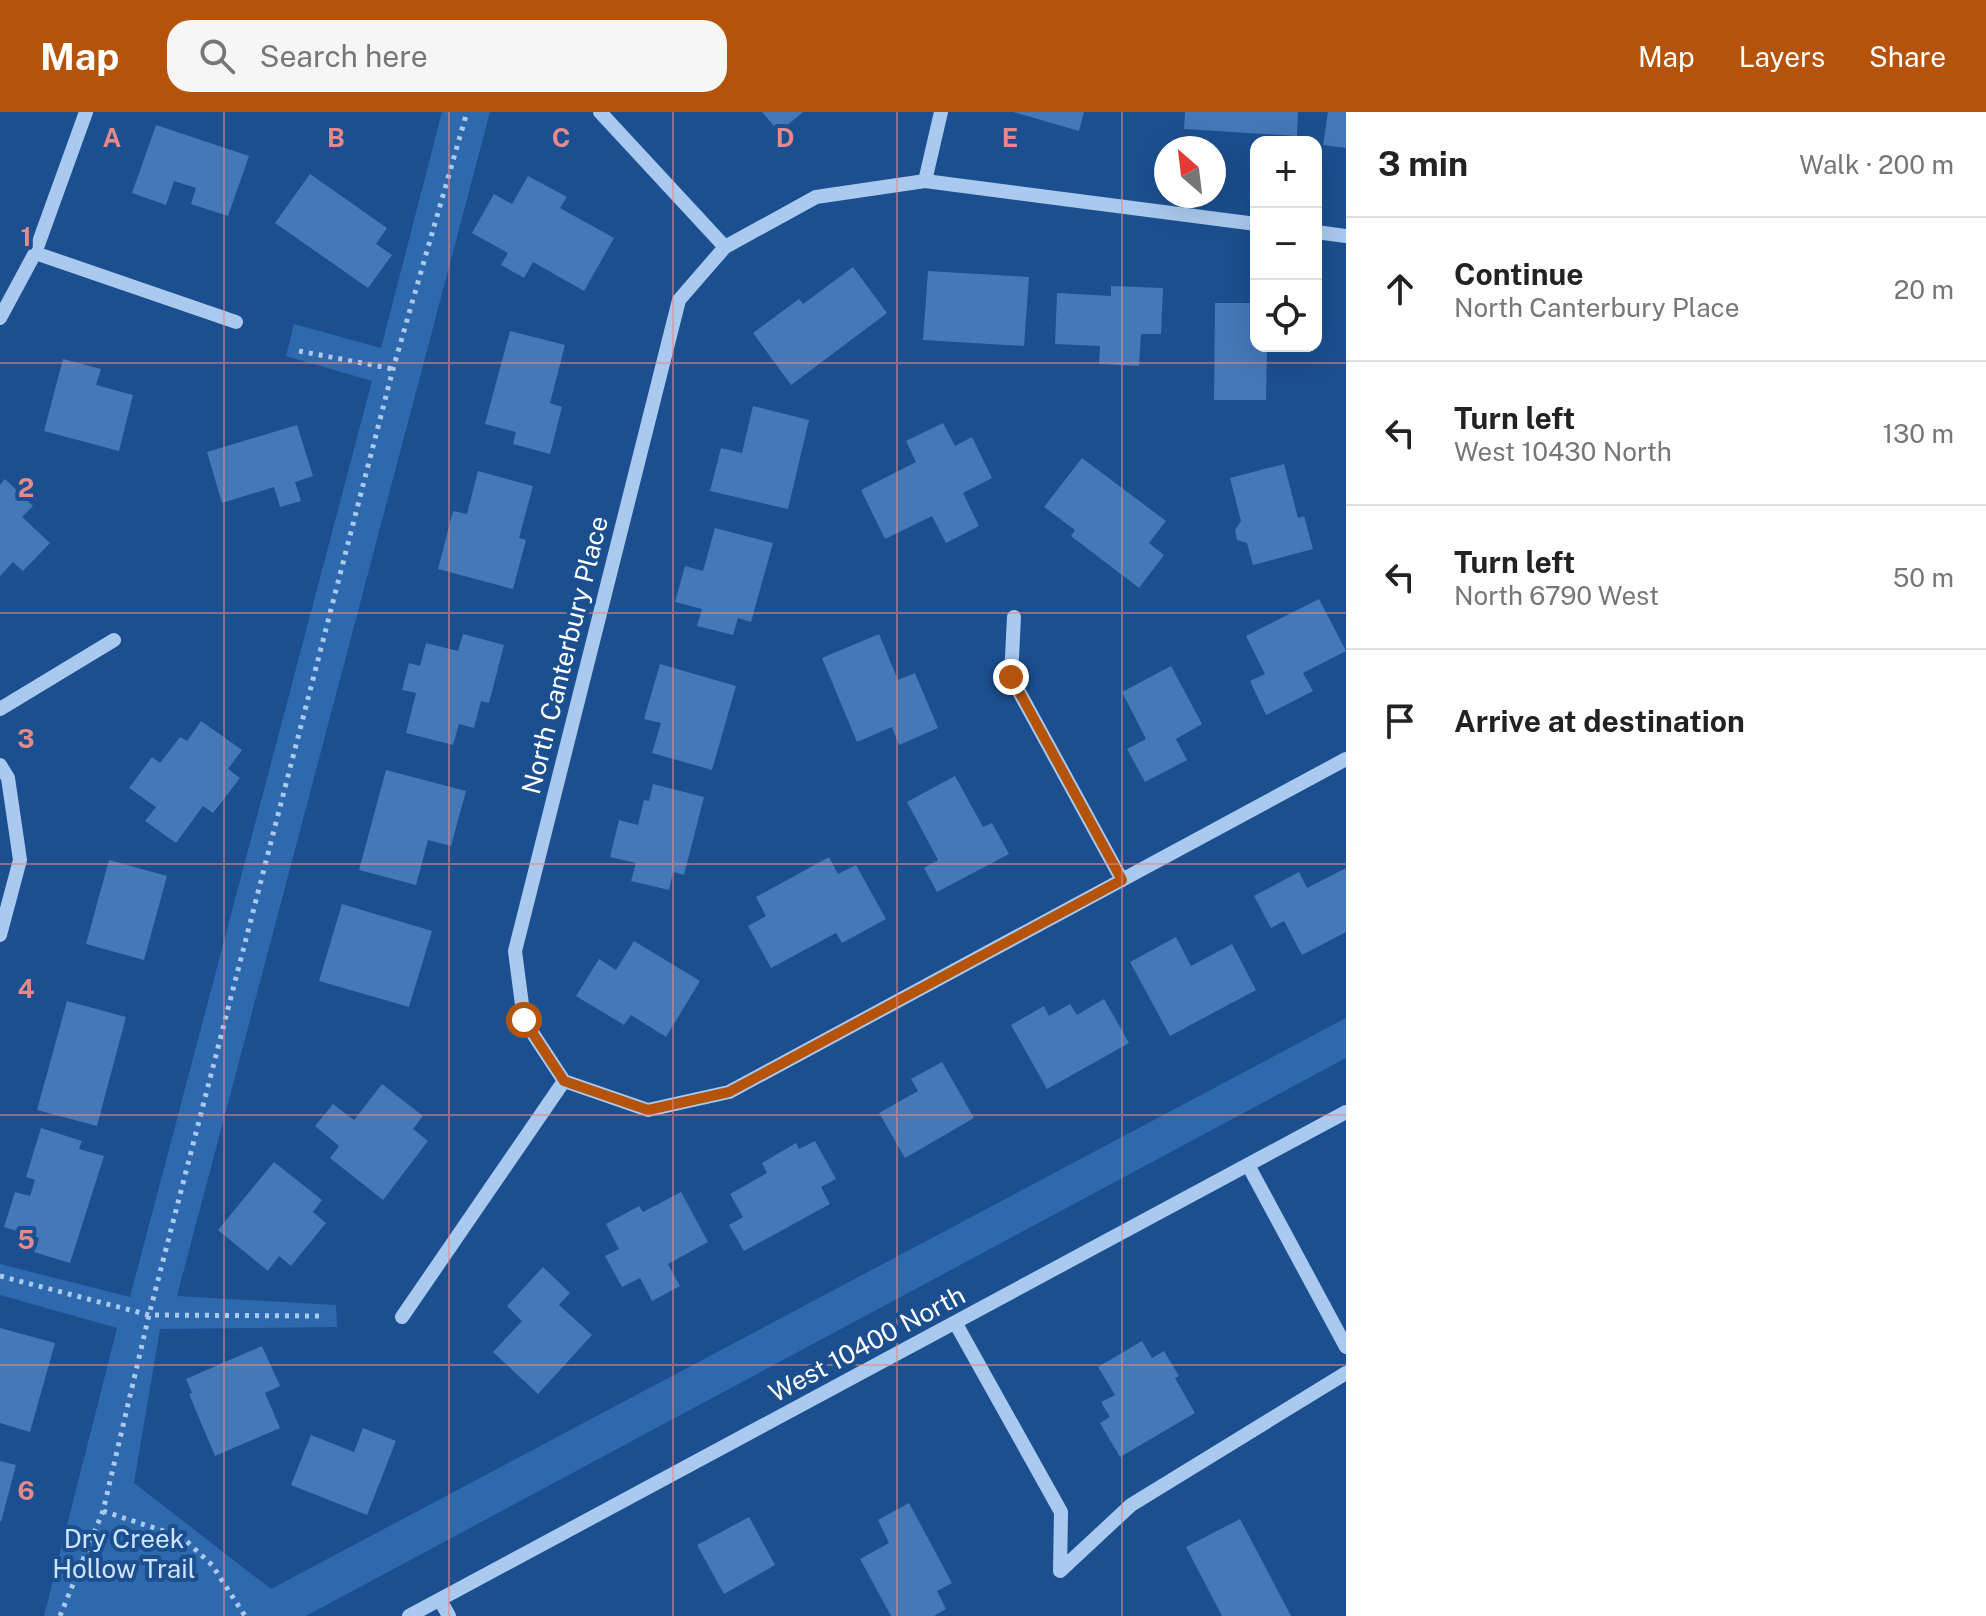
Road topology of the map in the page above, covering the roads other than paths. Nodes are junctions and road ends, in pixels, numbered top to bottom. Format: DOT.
graph roads {
  1 [pos="86,112"];
  2 [pos="600,112"];
  3 [pos="941,112"];
  4 [pos="925,181"];
  5 [pos="1250,223"];
  6 [pos="1322,233"];
  7 [pos="1346,236"];
  8 [pos="725,247"];
  9 [pos="35,253"];
  10 [pos="0,318"];
  11 [pos="236,322"];
  12 [pos="1014,617"];
  13 [pos="114,640"];
  14 [pos="0,709"];
  15 [pos="1346,759"];
  16 [pos="0,765"];
  17 [pos="1122,880"];
  18 [pos="0,935"];
  19 [pos="564,1081"];
  20 [pos="1346,1112"];
  21 [pos="1248,1165"];
  22 [pos="402,1317"];
  23 [pos="956,1324"];
  24 [pos="1346,1347"];
  25 [pos="1346,1373"];
  26 [pos="440,1600"];
  27 [pos="409,1616"];
  28 [pos="449,1616"];
  1 -- 9 [label="street"];
  2 -- 8 [label="street"];
  3 -- 4 [label="street"];
  4 -- 5 [label="street"];
  4 -- 8 [label="street"];
  6 -- 7 [label="street"];
  8 -- 19 [label="street, North Canterbury Place"];
  9 -- 10 [label="street"];
  9 -- 11 [label="street"];
  12 -- 17 [label="street"];
  13 -- 14 [label="street"];
  15 -- 17 [label="street"];
  16 -- 18 [label="street"];
  17 -- 19 [label="street"];
  19 -- 22 [label="street"];
  20 -- 21 [label="street, West 10400 North"];
  21 -- 23 [label="street, West 10400 North"];
  21 -- 24 [label="street"];
  23 -- 25 [label="street"];
  23 -- 26 [label="street, West 10400 North"];
  26 -- 27 [label="street, West 10400 North"];
  26 -- 28 [label="street"];
}
